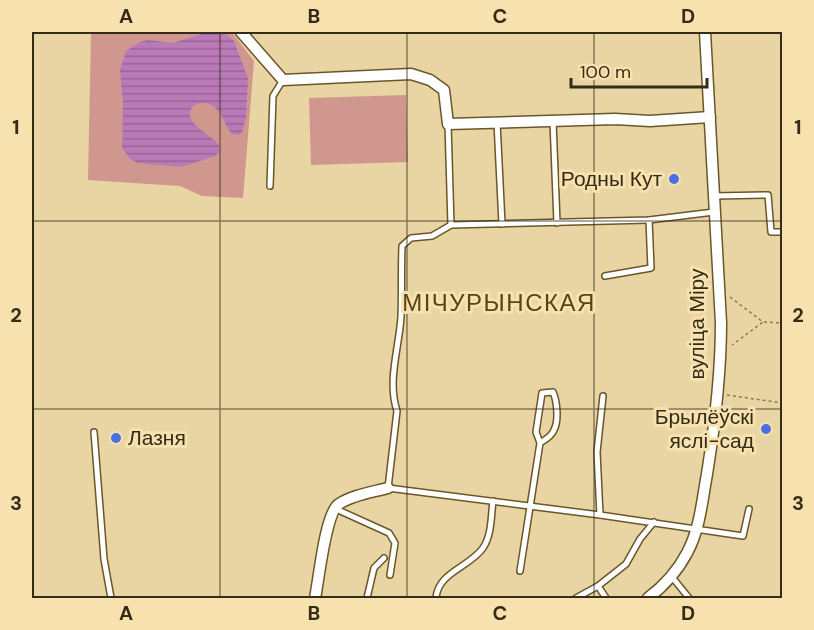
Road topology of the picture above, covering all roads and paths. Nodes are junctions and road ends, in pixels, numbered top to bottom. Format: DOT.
graph roads {
  1 [pos="241,32"];
  2 [pos="705,32"];
  3 [pos="283,80"];
  4 [pos="710,117"];
  5 [pos="554,121"];
  6 [pos="497,122"];
  7 [pos="448,123"];
  8 [pos="270,186"];
  9 [pos="714,196"];
  10 [pos="714,212"];
  11 [pos="649,220"];
  12 [pos="557,223"];
  13 [pos="502,224"];
  14 [pos="451,225"];
  15 [pos="783,232"];
  16 [pos="605,276"];
  17 [pos="718,288"];
  18 [pos="763,322"];
  19 [pos="783,323"];
  20 [pos="721,353"];
  21 [pos="720,394"];
  22 [pos="603,396"];
  23 [pos="782,403"];
  24 [pos="94,432"];
  25 [pos="540,443"];
  26 [pos="388,488"];
  27 [pos="493,501"];
  28 [pos="531,505"];
  29 [pos="334,508"];
  30 [pos="749,509"];
  31 [pos="600,515"];
  32 [pos="654,522"];
  33 [pos="697,528"];
  34 [pos="384,558"];
  35 [pos="520,572"];
  36 [pos="390,575"];
  37 [pos="672,577"];
  38 [pos="598,586"];
  39 [pos="111,598"];
  40 [pos="315,598"];
  41 [pos="367,598"];
  42 [pos="436,598"];
  43 [pos="576,598"];
  44 [pos="606,598"];
  45 [pos="648,598"];
  46 [pos="689,598"];
  1 -- 3 [label="street"];
  2 -- 4 [label="street, вуліца Міру"];
  3 -- 7 [label="street"];
  3 -- 8 [label="lane"];
  4 -- 5 [label="street"];
  4 -- 9 [label="street, вуліца Міру"];
  5 -- 6 [label="street"];
  5 -- 12 [label="lane"];
  6 -- 7 [label="street"];
  6 -- 13 [label="lane"];
  7 -- 14 [label="lane"];
  9 -- 10 [label="street, вуліца Міру"];
  9 -- 15 [label="lane"];
  10 -- 11 [label="lane"];
  10 -- 17 [label="street, вуліца Міру"];
  11 -- 12 [label="lane"];
  11 -- 16 [label="lane"];
  12 -- 13 [label="lane"];
  13 -- 14 [label="lane"];
  14 -- 26 [label="lane"];
  17 -- 18 [label="path"];
  17 -- 20 [label="street, вуліца Міру"];
  18 -- 19 [label="path"];
  18 -- 20 [label="path"];
  20 -- 33 [label="street, вуліца Міру"];
  21 -- 23 [label="path"];
  22 -- 31 [label="lane"];
  24 -- 39 [label="lane"];
  25 -- 25 [label="lane"];
  25 -- 28 [label="lane"];
  26 -- 27 [label="lane"];
  26 -- 29 [label="street"];
  27 -- 28 [label="lane"];
  27 -- 42 [label="lane"];
  28 -- 31 [label="lane"];
  28 -- 35 [label="lane"];
  29 -- 36 [label="lane"];
  29 -- 40 [label="street"];
  30 -- 33 [label="lane"];
  31 -- 32 [label="lane"];
  32 -- 33 [label="lane"];
  32 -- 38 [label="lane"];
  33 -- 37 [label="street, вуліца Міру"];
  34 -- 41 [label="lane"];
  37 -- 45 [label="street, вуліца Міру"];
  37 -- 46 [label="lane"];
  38 -- 43 [label="lane"];
  38 -- 44 [label="lane"];
}
